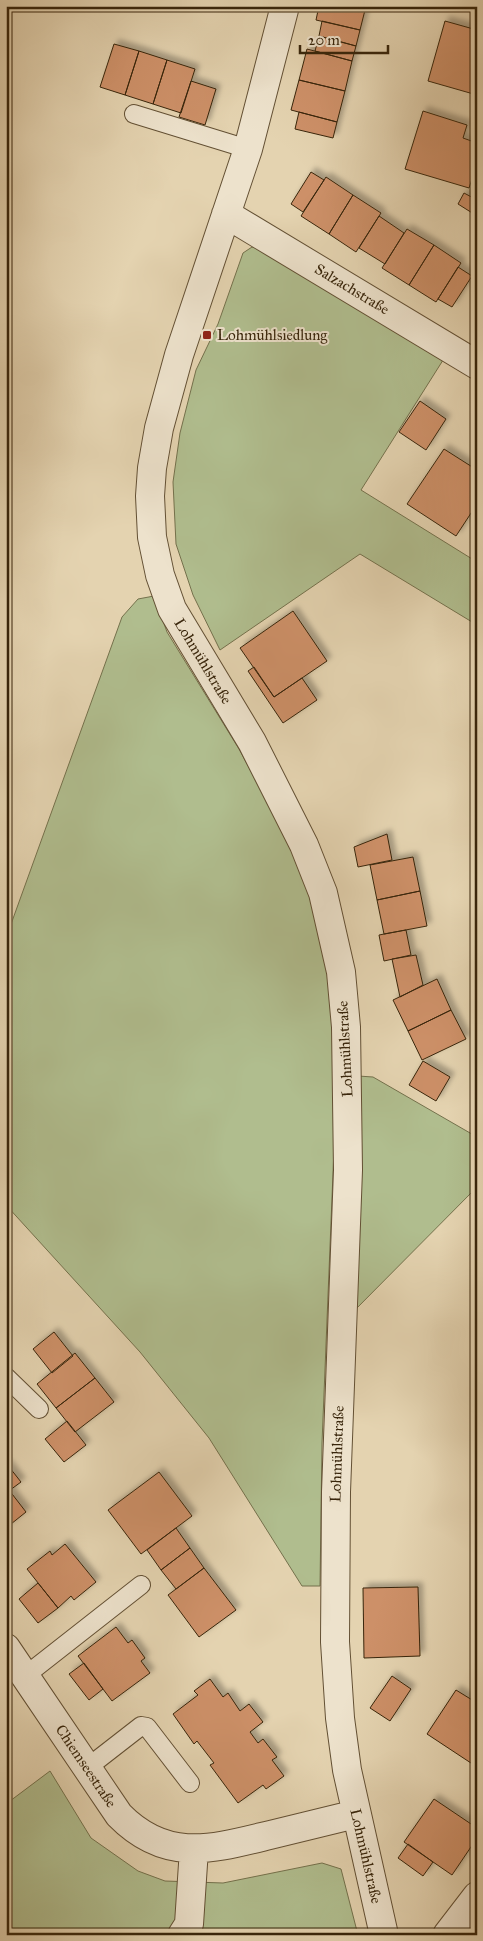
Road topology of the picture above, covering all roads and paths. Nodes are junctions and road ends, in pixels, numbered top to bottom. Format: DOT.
graph roads {
  1 [pos="285,6"];
  2 [pos="134,114"];
  3 [pos="248,149"];
  4 [pos="226,214"];
  5 [pos="475,358"];
  6 [pos="6,1377"];
  7 [pos="39,1409"];
  8 [pos="141,1585"];
  9 [pos="6,1648"];
  10 [pos="25,1676"];
  11 [pos="88,1768"];
  12 [pos="190,1783"];
  13 [pos="356,1814"];
  14 [pos="194,1849"];
  15 [pos="477,1896"];
  16 [pos="182,1935"];
  17 [pos="384,1935"];
  18 [pos="448,1935"];
  1 -- 3 [label="street"];
  2 -- 3 [label="lane"];
  3 -- 4 [label="street"];
  4 -- 5 [label="street, Salzachstraße"];
  4 -- 13 [label="street, Lohmühlstraße"];
  6 -- 7 [label="lane"];
  8 -- 10 [label="lane"];
  9 -- 10 [label="street, Chiemseestraße"];
  10 -- 11 [label="street, Chiemseestraße"];
  11 -- 12 [label="lane"];
  11 -- 14 [label="street, Chiemseestraße"];
  13 -- 14 [label="street, Chiemseestraße"];
  13 -- 17 [label="street, Lohmühlstraße"];
  14 -- 16 [label="street"];
  15 -- 18 [label="street"];
}
